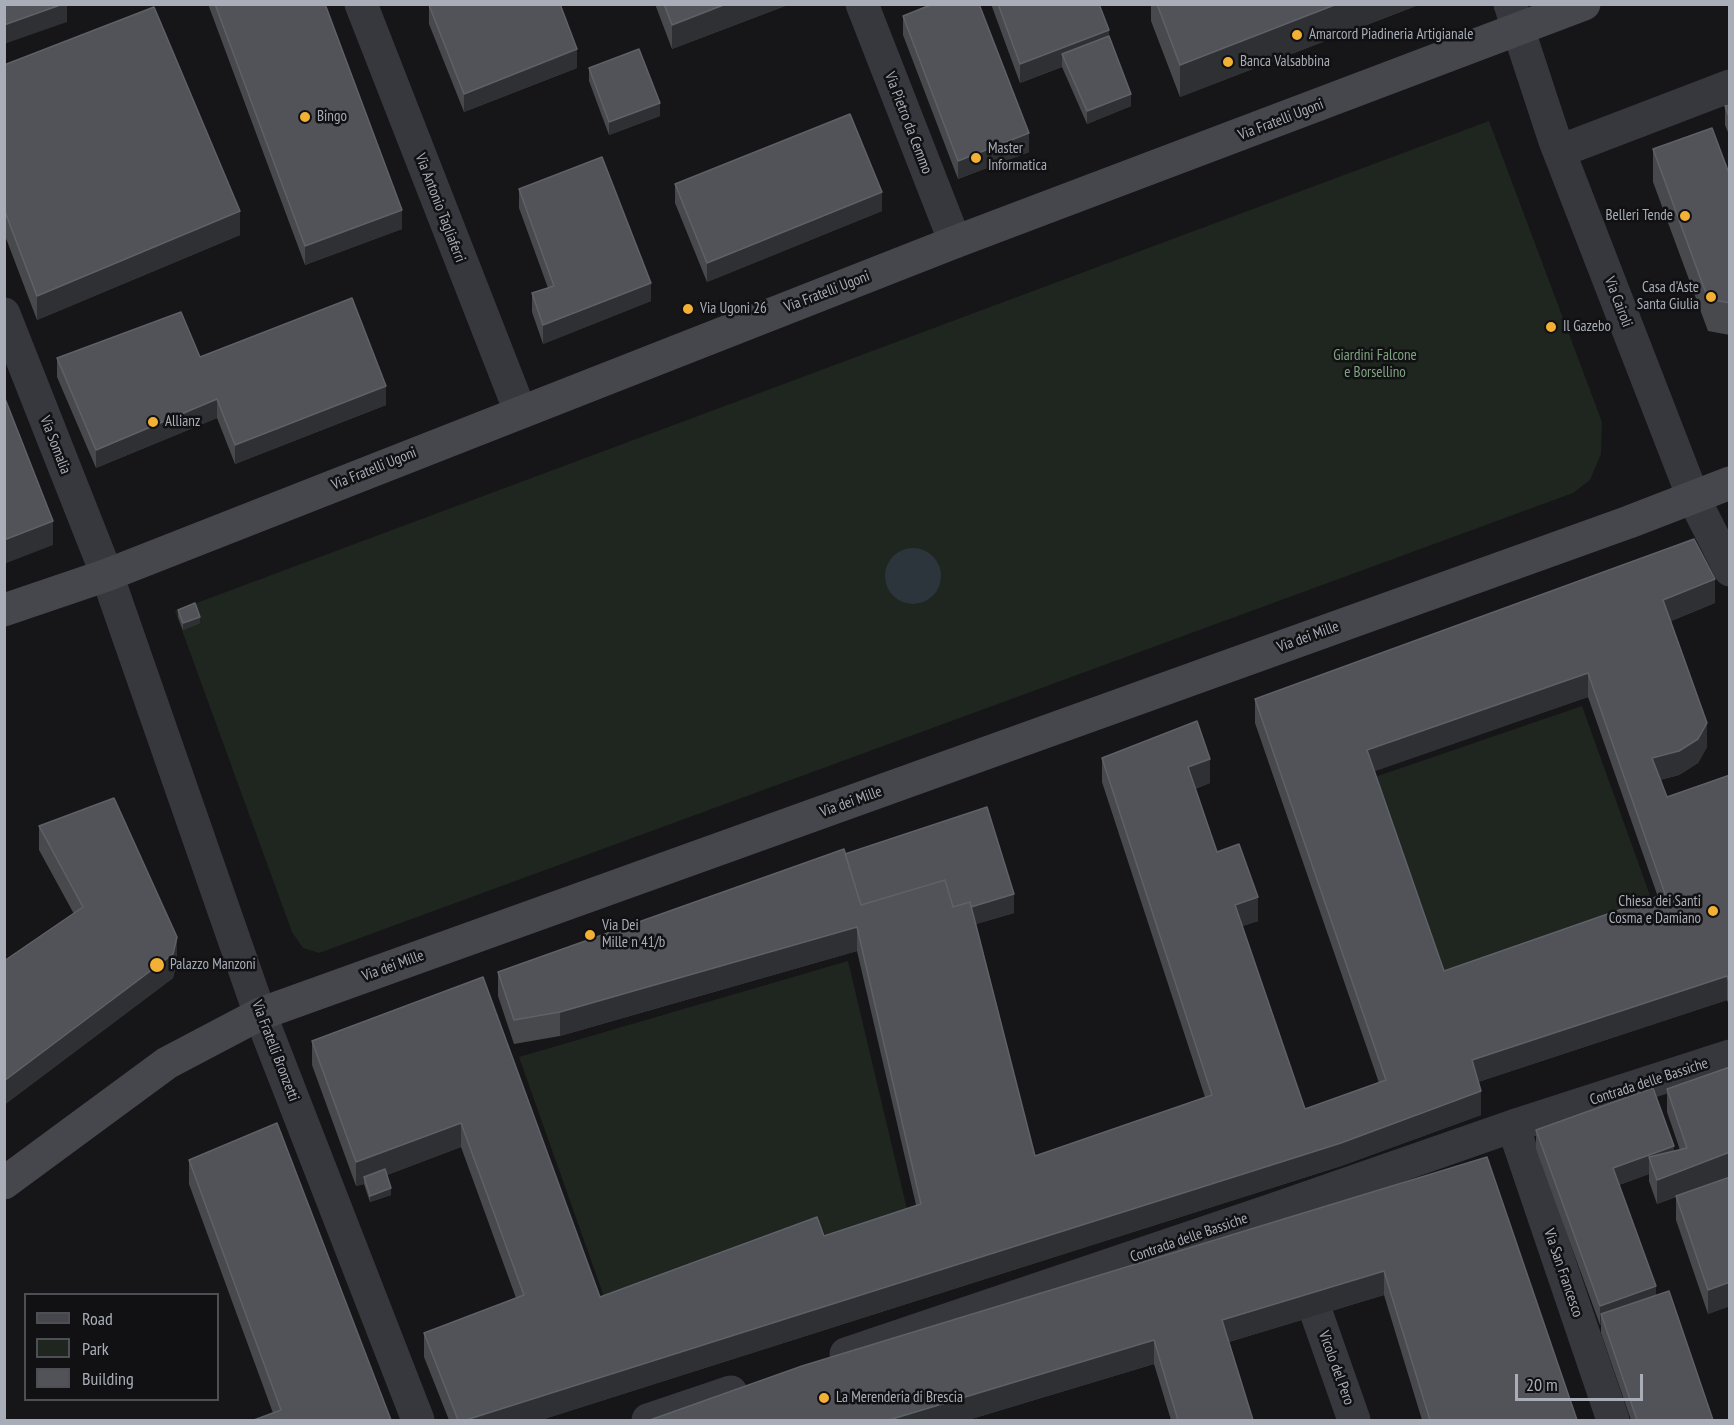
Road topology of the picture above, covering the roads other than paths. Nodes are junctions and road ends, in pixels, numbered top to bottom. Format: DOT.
graph roads {
  1 [pos="361,4"];
  2 [pos="862,4"];
  3 [pos="1584,4"];
  4 [pos="1514,18"];
  5 [pos="1730,86"];
  6 [pos="1560,151"];
  7 [pos="955,242"];
  8 [pos="4,314"];
  9 [pos="520,411"];
  10 [pos="1730,483"];
  11 [pos="1693,497"];
  12 [pos="1730,570"];
  13 [pos="107,575"];
  14 [pos="4,610"];
  15 [pos="260,1014"];
  16 [pos="1730,1056"];
  17 [pos="1513,1126"];
  18 [pos="4,1184"];
  19 [pos="1278,1208"];
  20 [pos="1290,1240"];
  21 [pos="1317,1315"];
  22 [pos="817,1364"];
  23 [pos="760,1383"];
  24 [pos="418,1420"];
  25 [pos="648,1420"];
  26 [pos="1354,1420"];
  27 [pos="1613,1420"];
  1 -- 9 [label="street, Via Antonio Tagliaferri"];
  2 -- 7 [label="street, Via Pietro da Cemmo"];
  3 -- 4 [label="main road, Via Fratelli Ugoni"];
  4 -- 6 [label="street, Via Cairoli"];
  4 -- 7 [label="main road, Via Fratelli Ugoni"];
  5 -- 6 [label="street"];
  6 -- 11 [label="street, Via Cairoli"];
  7 -- 9 [label="main road, Via Fratelli Ugoni"];
  8 -- 13 [label="street, Via Somalia"];
  9 -- 13 [label="main road, Via Fratelli Ugoni"];
  10 -- 11 [label="main road, Via dei Mille"];
  11 -- 12 [label="street, Via Cairoli"];
  11 -- 15 [label="main road, Via dei Mille"];
  13 -- 14 [label="main road, Via Fratelli Ugoni"];
  13 -- 15 [label="street, Via Fratelli Bronzetti"];
  15 -- 18 [label="main road, Via dei Mille"];
  15 -- 24 [label="street, Via Fratelli Bronzetti"];
  16 -- 17 [label="street, Contrada delle Bassiche"];
  17 -- 19 [label="street, Contrada delle Bassiche"];
  17 -- 27 [label="street, Via San Francesco"];
  19 -- 20 [label="street"];
  19 -- 22 [label="street, Contrada delle Bassiche"];
  21 -- 26 [label="street, Vicolo del Pero"];
  23 -- 25 [label="street"];
}
